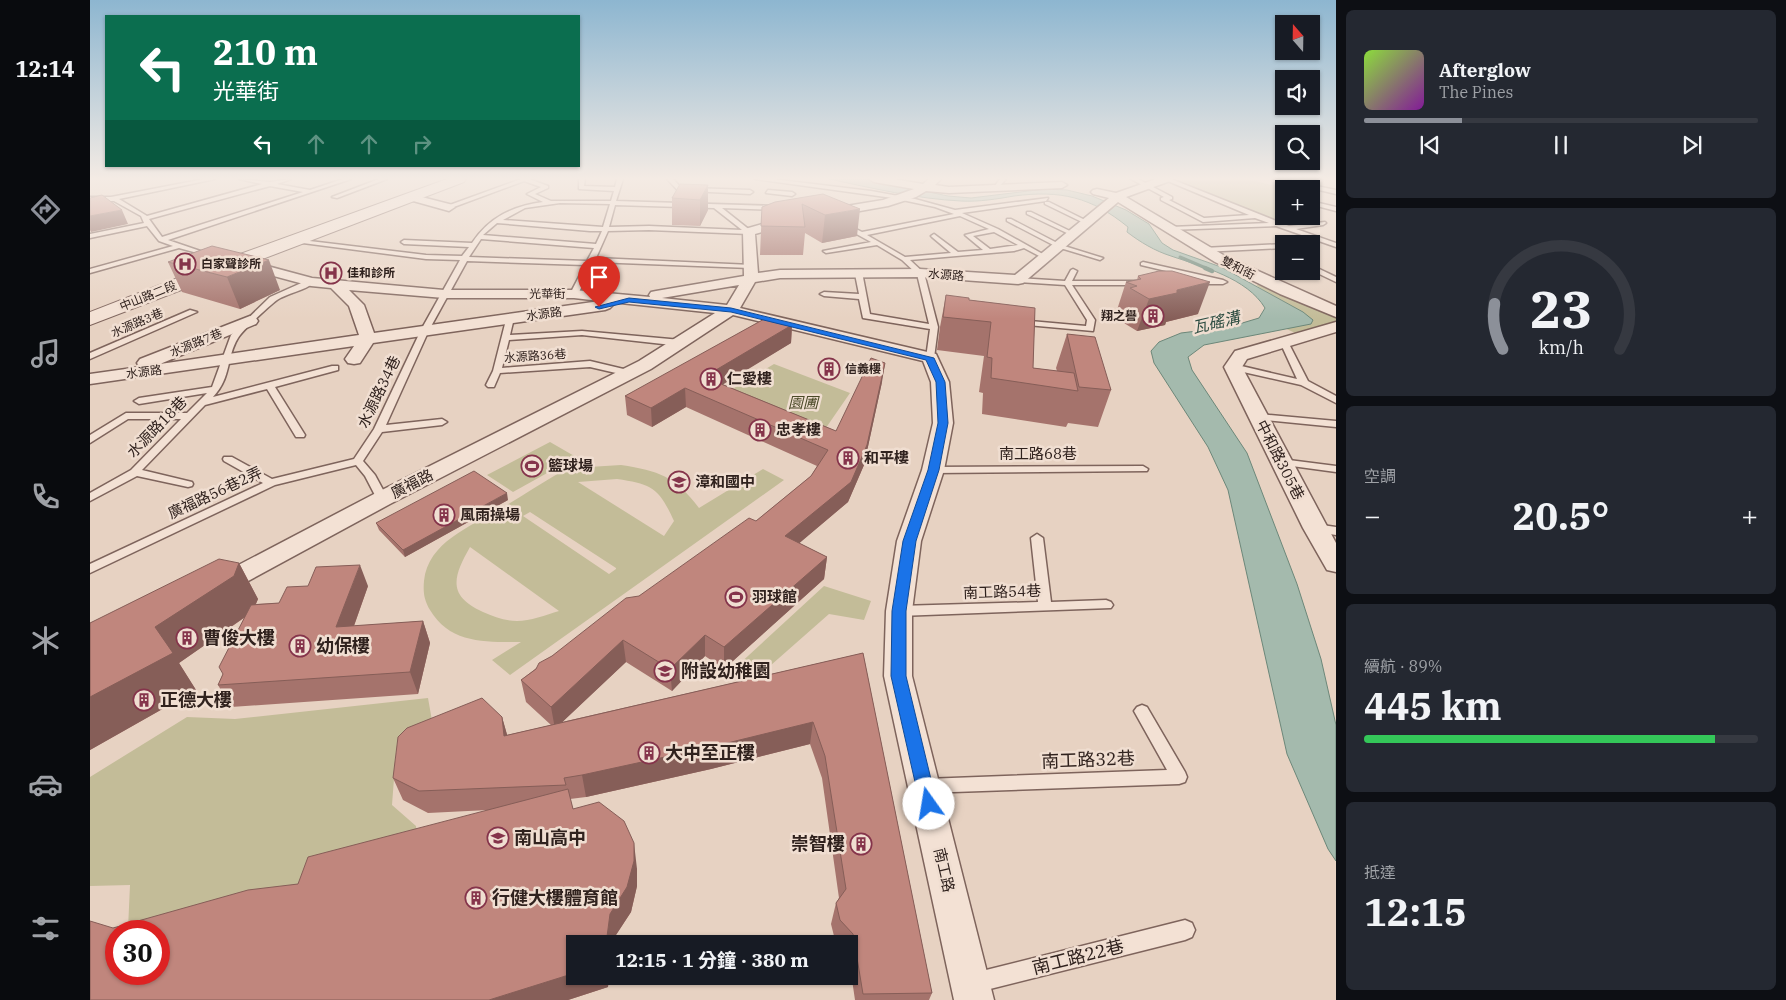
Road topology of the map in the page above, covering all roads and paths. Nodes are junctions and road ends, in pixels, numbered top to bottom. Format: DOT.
graph roads {
  1 [pos="129,226"];
  2 [pos="150,226"];
  3 [pos="205,226"];
  4 [pos="321,226"];
  5 [pos="333,226"];
  6 [pos="490,226"];
  7 [pos="545,226"];
  8 [pos="741,226"];
  9 [pos="766,226"];
  10 [pos="845,226"];
  11 [pos="905,226"];
  12 [pos="986,226"];
  13 [pos="1021,226"];
  14 [pos="1055,226"];
  15 [pos="1082,226"];
  16 [pos="1164,226"];
  17 [pos="1242,226"];
  18 [pos="1282,226"];
  19 [pos="1304,226"];
  20 [pos="606,228"];
  21 [pos="1287,228"];
  22 [pos="1170,229"];
  23 [pos="996,230"];
  24 [pos="749,232"];
  25 [pos="862,234"];
  26 [pos="1073,234"];
  27 [pos="90,236"];
  28 [pos="934,236"];
  29 [pos="480,237"];
  30 [pos="161,240"];
  31 [pos="295,240"];
  32 [pos="404,242"];
  33 [pos="878,243"];
  34 [pos="442,245"];
  35 [pos="472,245"];
  36 [pos="1336,245"];
  37 [pos="599,246"];
  38 [pos="1024,246"];
  39 [pos="1059,246"];
  40 [pos="177,247"];
  41 [pos="1274,247"];
  42 [pos="1203,250"];
  43 [pos="826,251"];
  44 [pos="989,251"];
  45 [pos="958,254"];
  46 [pos="426,257"];
  47 [pos="1044,257"];
  48 [pos="1100,258"];
  49 [pos="464,259"];
  50 [pos="904,259"];
  51 [pos="229,261"];
  52 [pos="591,262"];
  53 [pos="1143,264"];
  54 [pos="90,271"];
  55 [pos="1073,271"];
  56 [pos="751,272"];
  57 [pos="1320,272"];
  58 [pos="920,273"];
  59 [pos="859,274"];
  60 [pos="1018,280"];
  61 [pos="1336,280"];
  62 [pos="311,282"];
  63 [pos="1145,282"];
  64 [pos="1184,282"];
  65 [pos="1066,283"];
  66 [pos="335,284"];
  67 [pos="444,294"];
  68 [pos="574,294"];
  69 [pos="824,294"];
  70 [pos="862,297"];
  71 [pos="629,300"];
  72 [pos="90,308"];
  73 [pos="731,310"];
  74 [pos="193,312"];
  75 [pos="1336,312"];
  76 [pos="930,314"];
  77 [pos="940,315"];
  78 [pos="510,318"];
  79 [pos="90,319"];
  80 [pos="250,321"];
  81 [pos="1005,321"];
  82 [pos="934,327"];
  83 [pos="1336,327"];
  84 [pos="425,330"];
  85 [pos="368,338"];
  86 [pos="505,338"];
  87 [pos="1284,342"];
  88 [pos="681,343"];
  89 [pos="90,356"];
  90 [pos="930,358"];
  91 [pos="226,359"];
  92 [pos="354,359"];
  93 [pos="1237,361"];
  94 [pos="335,368"];
  95 [pos="497,371"];
  96 [pos="629,374"];
  97 [pos="115,376"];
  98 [pos="90,379"];
  99 [pos="1304,383"];
  100 [pos="269,385"];
  101 [pos="491,385"];
  102 [pos="90,387"];
  103 [pos="216,389"];
  104 [pos="1336,400"];
  105 [pos="139,401"];
  106 [pos="202,403"];
  107 [pos="188,416"];
  108 [pos="1258,416"];
  109 [pos="442,422"];
  110 [pos="1336,424"];
  111 [pos="379,429"];
  112 [pos="300,434"];
  113 [pos="90,440"];
  114 [pos="228,459"];
  115 [pos="358,461"];
  116 [pos="1281,462"];
  117 [pos="1143,469"];
  118 [pos="933,470"];
  119 [pos="1336,470"];
  120 [pos="135,472"];
  121 [pos="271,483"];
  122 [pos="188,484"];
  123 [pos="90,498"];
  124 [pos="382,500"];
  125 [pos="1315,528"];
  126 [pos="1336,531"];
  127 [pos="1037,538"];
  128 [pos="1336,564"];
  129 [pos="90,569"];
  130 [pos="202,595"];
  131 [pos="1106,605"];
  132 [pos="1045,607"];
  133 [pos="899,611"];
  134 [pos="1142,711"];
  135 [pos="925,786"];
  136 [pos="1185,930"];
  137 [pos="972,992"];
  1 -- 27 [label="lane"];
  2 -- 30 [label="lane"];
  3 -- 30 [label="lane"];
  4 -- 51 [label="street, 中山路二段"];
  5 -- 31 [label="street, 中山路二段"];
  6 -- 29 [label="lane, 水源路34巷"];
  7 -- 20 [label="lane"];
  8 -- 24 [label="lane"];
  9 -- 24 [label="street"];
  10 -- 25 [label="lane"];
  11 -- 25 [label="lane"];
  12 -- 23 [label="lane"];
  13 -- 39 [label="lane"];
  14 -- 26 [label="lane"];
  15 -- 26 [label="street"];
  16 -- 22 [label="street, 雙和街"];
  17 -- 22 [label="lane"];
  18 -- 21 [label="lane"];
  19 -- 21 [label="lane"];
  20 -- 24 [label="lane"];
  20 -- 37 [label="lane"];
  21 -- 36 [label="lane"];
  22 -- 42 [label="street, 雙和街"];
  23 -- 38 [label="lane"];
  23 -- 44 [label="lane"];
  24 -- 56 [label="street"];
  25 -- 33 [label="lane"];
  26 -- 39 [label="street"];
  28 -- 45 [label="lane"];
  29 -- 35 [label="lane, 水源路34巷"];
  29 -- 37 [label="lane"];
  30 -- 40 [label="lane"];
  31 -- 46 [label="lane"];
  31 -- 51 [label="street, 中山路二段"];
  32 -- 34 [label="lane"];
  33 -- 43 [label="lane"];
  33 -- 50 [label="lane"];
  34 -- 35 [label="lane"];
  34 -- 46 [label="lane"];
  35 -- 49 [label="lane, 水源路34巷"];
  37 -- 52 [label="lane"];
  38 -- 44 [label="lane"];
  38 -- 47 [label="lane"];
  39 -- 47 [label="street"];
  39 -- 48 [label="lane"];
  40 -- 51 [label="lane"];
  40 -- 54 [label="lane"];
  41 -- 42 [label="lane"];
  42 -- 75 [label="street, 雙和街"];
  44 -- 45 [label="lane"];
  45 -- 50 [label="lane"];
  46 -- 49 [label="lane"];
  47 -- 60 [label="street"];
  49 -- 52 [label="lane"];
  49 -- 67 [label="lane, 水源路34巷"];
  50 -- 58 [label="lane"];
  51 -- 62 [label="street, 光華街"];
  51 -- 72 [label="street, 中山路二段"];
  51 -- 79 [label="street, 中山路二段"];
  52 -- 56 [label="lane"];
  52 -- 68 [label="lane"];
  53 -- 64 [label="lane"];
  55 -- 65 [label="lane"];
  56 -- 59 [label="street, 水源路"];
  56 -- 71 [label="street, 水源路"];
  56 -- 73 [label="street"];
  57 -- 61 [label="lane"];
  58 -- 59 [label="street, 水源路"];
  58 -- 60 [label="street, 水源路"];
  58 -- 76 [label="lane, 南工路"];
  59 -- 70 [label="lane"];
  60 -- 65 [label="lane"];
  62 -- 66 [label="street, 光華街"];
  62 -- 80 [label="lane, 水源路18巷"];
  63 -- 65 [label="lane"];
  65 -- 81 [label="lane"];
  66 -- 67 [label="street, 光華街"];
  66 -- 85 [label="street"];
  67 -- 68 [label="street, 光華街"];
  67 -- 84 [label="lane, 水源路34巷"];
  68 -- 71 [label="street, 光華街"];
  69 -- 70 [label="lane"];
  70 -- 82 [label="lane"];
  71 -- 73 [label="street, 光華街"];
  71 -- 78 [label="street, 水源路"];
  73 -- 88 [label="street, 廣福路"];
  73 -- 90 [label="street, 光華街"];
  74 -- 89 [label="lane, 水源路3巷"];
  76 -- 77 [label="lane"];
  76 -- 82 [label="lane, 南工路"];
  78 -- 84 [label="street, 水源路"];
  78 -- 86 [label="lane, 水源路36巷"];
  80 -- 91 [label="lane, 水源路18巷"];
  80 -- 97 [label="street, 水源路7巷"];
  82 -- 90 [label="lane, 南工路"];
  83 -- 87 [label="street"];
  84 -- 85 [label="street, 水源路"];
  84 -- 111 [label="lane, 水源路34巷"];
  85 -- 91 [label="street, 水源路"];
  85 -- 92 [label="street"];
  86 -- 88 [label="lane"];
  86 -- 95 [label="lane, 水源路36巷"];
  87 -- 93 [label="street"];
  87 -- 99 [label="lane"];
  88 -- 96 [label="street, 廣福路"];
  90 -- 118 [label="street, 南工路"];
  91 -- 97 [label="street, 水源路"];
  91 -- 103 [label="lane, 水源路18巷"];
  93 -- 99 [label="lane"];
  93 -- 108 [label="street, 中和路305巷"];
  94 -- 100 [label="lane"];
  95 -- 96 [label="lane, 水源路36巷"];
  95 -- 101 [label="lane"];
  96 -- 124 [label="street, 廣福路"];
  97 -- 98 [label="street, 水源路"];
  97 -- 102 [label="street"];
  99 -- 104 [label="lane"];
  100 -- 106 [label="lane"];
  100 -- 112 [label="lane"];
  103 -- 105 [label="lane"];
  103 -- 106 [label="lane, 水源路18巷"];
  106 -- 107 [label="lane, 水源路18巷"];
  107 -- 113 [label="lane"];
  107 -- 120 [label="lane, 水源路18巷"];
  108 -- 110 [label="lane"];
  108 -- 116 [label="street, 中和路305巷"];
  109 -- 111 [label="lane"];
  111 -- 115 [label="lane, 水源路34巷"];
  114 -- 121 [label="lane"];
  115 -- 121 [label="lane, 廣福路56巷2弄"];
  115 -- 124 [label="lane"];
  116 -- 119 [label="lane"];
  116 -- 125 [label="street, 中和路305巷"];
  117 -- 118 [label="lane, 南工路68巷"];
  118 -- 133 [label="street, 南工路"];
  120 -- 122 [label="lane"];
  120 -- 123 [label="lane, 水源路18巷"];
  121 -- 129 [label="lane, 廣福路56巷2弄"];
  124 -- 130 [label="street, 廣福路"];
  125 -- 126 [label="lane"];
  125 -- 128 [label="street, 中和路305巷"];
  127 -- 132 [label="lane"];
  131 -- 132 [label="lane, 南工路54巷"];
  132 -- 133 [label="lane, 南工路54巷"];
  133 -- 135 [label="street, 南工路"];
  134 -- 135 [label="lane, 南工路32巷"];
  135 -- 137 [label="street, 南工路"];
  136 -- 137 [label="lane, 南工路22巷"];
}
